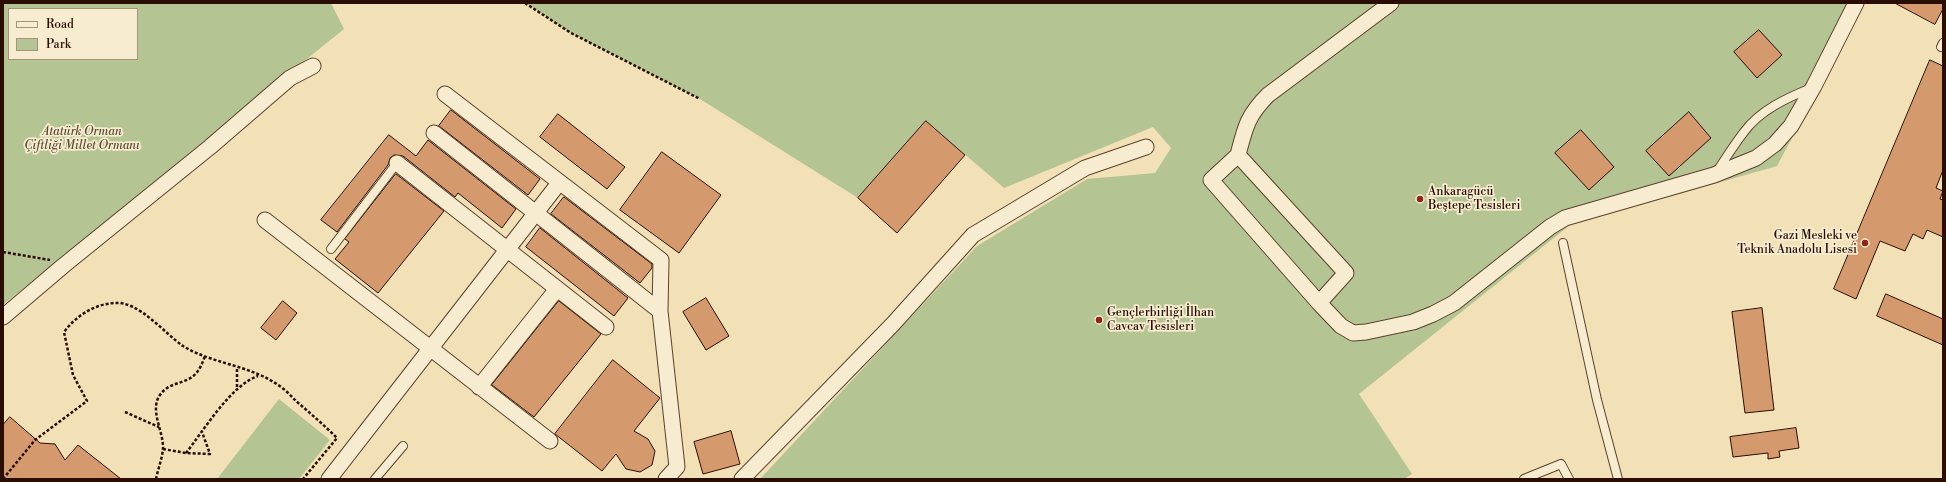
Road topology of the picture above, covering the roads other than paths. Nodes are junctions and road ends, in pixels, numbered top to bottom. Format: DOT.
graph roads {
  1 [pos="1391,3"];
  2 [pos="1856,3"];
  3 [pos="313,66"];
  4 [pos="1814,86"];
  5 [pos="445,94"];
  6 [pos="434,133"];
  7 [pos="1146,147"];
  8 [pos="1238,155"];
  9 [pos="397,163"];
  10 [pos="1714,175"];
  11 [pos="559,183"];
  12 [pos="537,213"];
  13 [pos="265,220"];
  14 [pos="1563,243"];
  15 [pos="331,249"];
  16 [pos="507,250"];
  17 [pos="557,289"];
  18 [pos="1319,303"];
  19 [pos="660,311"];
  20 [pos="3,317"];
  21 [pos="606,328"];
  22 [pos="431,350"];
  23 [pos="479,387"];
  24 [pos="550,442"];
  25 [pos="403,446"];
  26 [pos="329,479"];
  27 [pos="375,479"];
  28 [pos="666,479"];
  29 [pos="742,479"];
  30 [pos="1524,479"];
  31 [pos="1569,479"];
  32 [pos="1618,479"];
  1 -- 8 [label="street"];
  2 -- 4 [label="street"];
  3 -- 20 [label="street"];
  4 -- 10 [label="lane"];
  4 -- 10 [label="street"];
  5 -- 11 [label="street"];
  6 -- 12 [label="street"];
  7 -- 29 [label="street"];
  8 -- 18 [label="street"];
  8 -- 18 [label="street"];
  9 -- 15 [label="lane"];
  9 -- 16 [label="street"];
  10 -- 18 [label="street"];
  11 -- 12 [label="street"];
  11 -- 19 [label="street"];
  12 -- 16 [label="street"];
  12 -- 19 [label="street"];
  13 -- 22 [label="street"];
  14 -- 32 [label="lane"];
  16 -- 17 [label="street"];
  16 -- 22 [label="street"];
  17 -- 21 [label="street"];
  17 -- 23 [label="street"];
  19 -- 28 [label="street"];
  22 -- 23 [label="street"];
  22 -- 26 [label="street"];
  23 -- 24 [label="street"];
  25 -- 27 [label="lane"];
  30 -- 31 [label="lane"];
}
